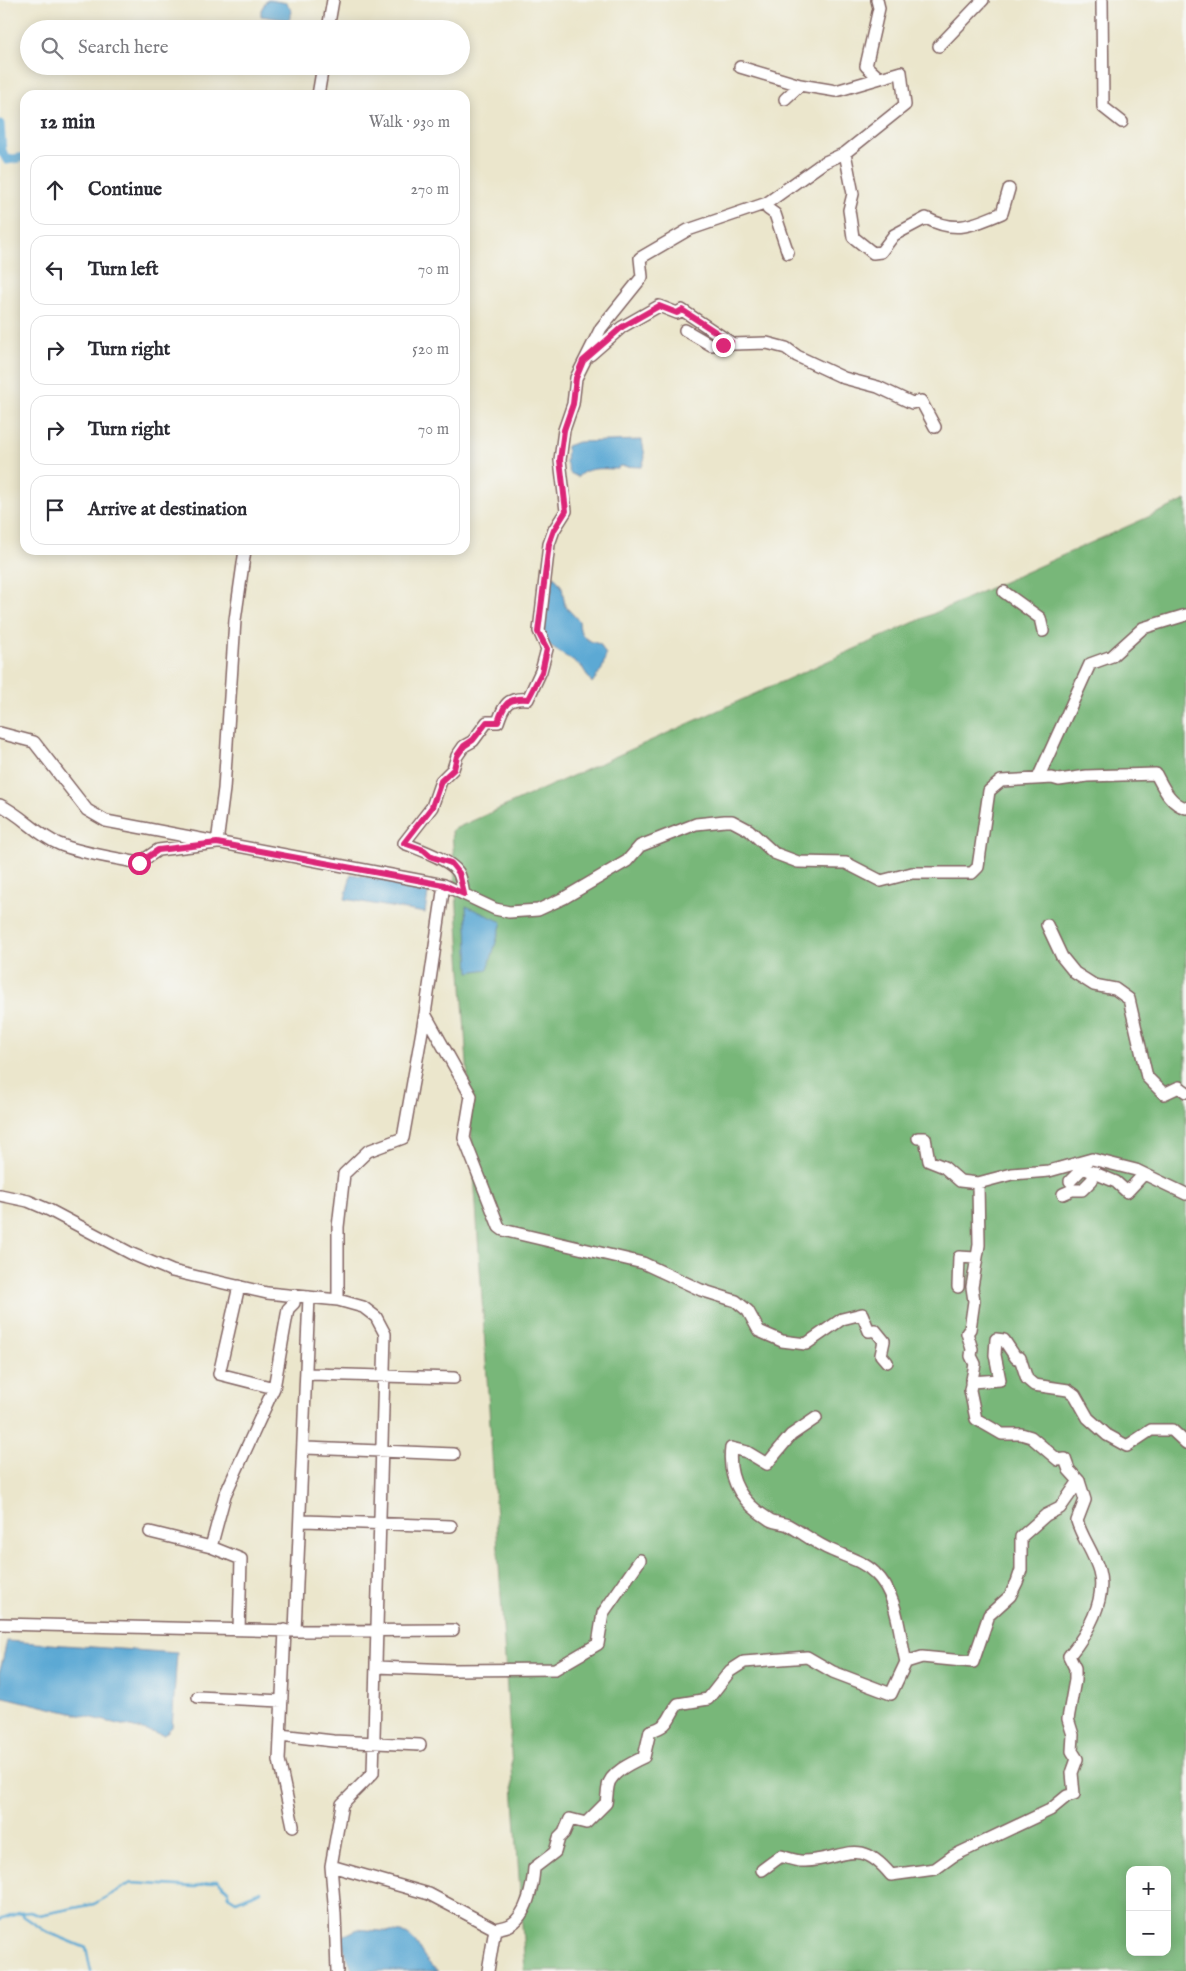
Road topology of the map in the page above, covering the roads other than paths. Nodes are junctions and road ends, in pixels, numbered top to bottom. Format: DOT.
graph roads {
  1 [pos="332,0"];
  2 [pos="877,0"];
  3 [pos="983,0"];
  4 [pos="1102,0"];
  5 [pos="329,20"];
  6 [pos="939,46"];
  7 [pos="740,67"];
  8 [pos="321,75"];
  9 [pos="878,77"];
  10 [pos="800,86"];
  11 [pos="319,90"];
  12 [pos="785,99"];
  13 [pos="1122,122"];
  14 [pos="845,153"];
  15 [pos="1008,189"];
  16 [pos="767,203"];
  17 [pos="788,254"];
  18 [pos="685,330"];
  19 [pos="731,342"];
  20 [pos="583,361"];
  21 [pos="935,428"];
  22 [pos="244,555"];
  23 [pos="1004,592"];
  24 [pos="1186,615"];
  25 [pos="1042,631"];
  26 [pos="0,733"];
  27 [pos="1038,778"];
  28 [pos="0,805"];
  29 [pos="1186,808"];
  30 [pos="217,843"];
  31 [pos="444,885"];
  32 [pos="464,894"];
  33 [pos="1047,926"];
  34 [pos="425,1014"];
  35 [pos="1186,1092"];
  36 [pos="918,1138"];
  37 [pos="1094,1172"];
  38 [pos="1144,1174"];
  39 [pos="1070,1181"];
  40 [pos="978,1183"];
  41 [pos="1064,1194"];
  42 [pos="1186,1194"];
  43 [pos="0,1195"];
  44 [pos="975,1258"];
  45 [pos="239,1286"];
  46 [pos="958,1287"];
  47 [pos="294,1295"];
  48 [pos="309,1297"];
  49 [pos="338,1300"];
  50 [pos="887,1362"];
  51 [pos="311,1374"];
  52 [pos="384,1377"];
  53 [pos="454,1378"];
  54 [pos="971,1382"];
  55 [pos="274,1388"];
  56 [pos="816,1418"];
  57 [pos="1186,1443"];
  58 [pos="306,1448"];
  59 [pos="382,1451"];
  60 [pos="454,1454"];
  61 [pos="1079,1481"];
  62 [pos="304,1521"];
  63 [pos="380,1525"];
  64 [pos="451,1526"];
  65 [pos="150,1532"];
  66 [pos="210,1547"];
  67 [pos="640,1560"];
  68 [pos="0,1624"];
  69 [pos="238,1630"];
  70 [pos="290,1630"];
  71 [pos="453,1630"];
  72 [pos="377,1631"];
  73 [pos="906,1662"];
  74 [pos="376,1667"];
  75 [pos="198,1697"];
  76 [pos="282,1701"];
  77 [pos="280,1735"];
  78 [pos="374,1742"];
  79 [pos="420,1745"];
  80 [pos="293,1826"];
  81 [pos="331,1866"];
  82 [pos="762,1870"];
  83 [pos="495,1929"];
  84 [pos="337,1971"];
  85 [pos="488,1971"];
  1 -- 5 [label="street"];
  2 -- 9 [label="street"];
  3 -- 6 [label="street"];
  4 -- 13 [label="street"];
  7 -- 10 [label="street"];
  8 -- 11 [label="street"];
  9 -- 10 [label="street"];
  9 -- 14 [label="street"];
  10 -- 12 [label="street"];
  14 -- 15 [label="street"];
  14 -- 16 [label="street"];
  16 -- 17 [label="street"];
  16 -- 20 [label="street"];
  18 -- 19 [label="street"];
  19 -- 20 [label="street"];
  19 -- 21 [label="street"];
  20 -- 32 [label="street"];
  22 -- 30 [label="street"];
  23 -- 25 [label="street"];
  24 -- 27 [label="street"];
  26 -- 30 [label="street"];
  27 -- 29 [label="street"];
  27 -- 32 [label="street"];
  28 -- 30 [label="street"];
  30 -- 31 [label="street"];
  31 -- 32 [label="street"];
  31 -- 34 [label="street"];
  33 -- 35 [label="street"];
  34 -- 49 [label="street"];
  34 -- 50 [label="street"];
  36 -- 40 [label="street"];
  37 -- 38 [label="street"];
  37 -- 39 [label="street"];
  37 -- 41 [label="street"];
  38 -- 40 [label="street"];
  38 -- 42 [label="street"];
  40 -- 44 [label="street"];
  43 -- 45 [label="street"];
  44 -- 46 [label="street"];
  44 -- 54 [label="street"];
  45 -- 47 [label="street"];
  45 -- 55 [label="street"];
  47 -- 48 [label="street"];
  47 -- 55 [label="street"];
  48 -- 49 [label="street"];
  48 -- 70 [label="street"];
  49 -- 52 [label="street"];
  51 -- 52 [label="street"];
  52 -- 53 [label="street"];
  52 -- 59 [label="street"];
  54 -- 57 [label="street"];
  54 -- 61 [label="street"];
  55 -- 66 [label="street"];
  56 -- 73 [label="street"];
  58 -- 59 [label="street"];
  59 -- 60 [label="street"];
  59 -- 63 [label="street"];
  61 -- 73 [label="street"];
  61 -- 82 [label="street"];
  62 -- 63 [label="street"];
  63 -- 64 [label="street"];
  63 -- 72 [label="street"];
  65 -- 66 [label="street"];
  66 -- 69 [label="street"];
  67 -- 74 [label="street"];
  68 -- 69 [label="street"];
  69 -- 70 [label="street"];
  70 -- 72 [label="street"];
  70 -- 76 [label="street"];
  71 -- 72 [label="street"];
  72 -- 74 [label="street"];
  73 -- 83 [label="street"];
  74 -- 78 [label="street"];
  75 -- 76 [label="street"];
  76 -- 77 [label="street"];
  77 -- 78 [label="street"];
  77 -- 80 [label="street"];
  78 -- 79 [label="street"];
  78 -- 81 [label="street"];
  81 -- 83 [label="street"];
  81 -- 84 [label="street"];
  83 -- 85 [label="street"];
}
